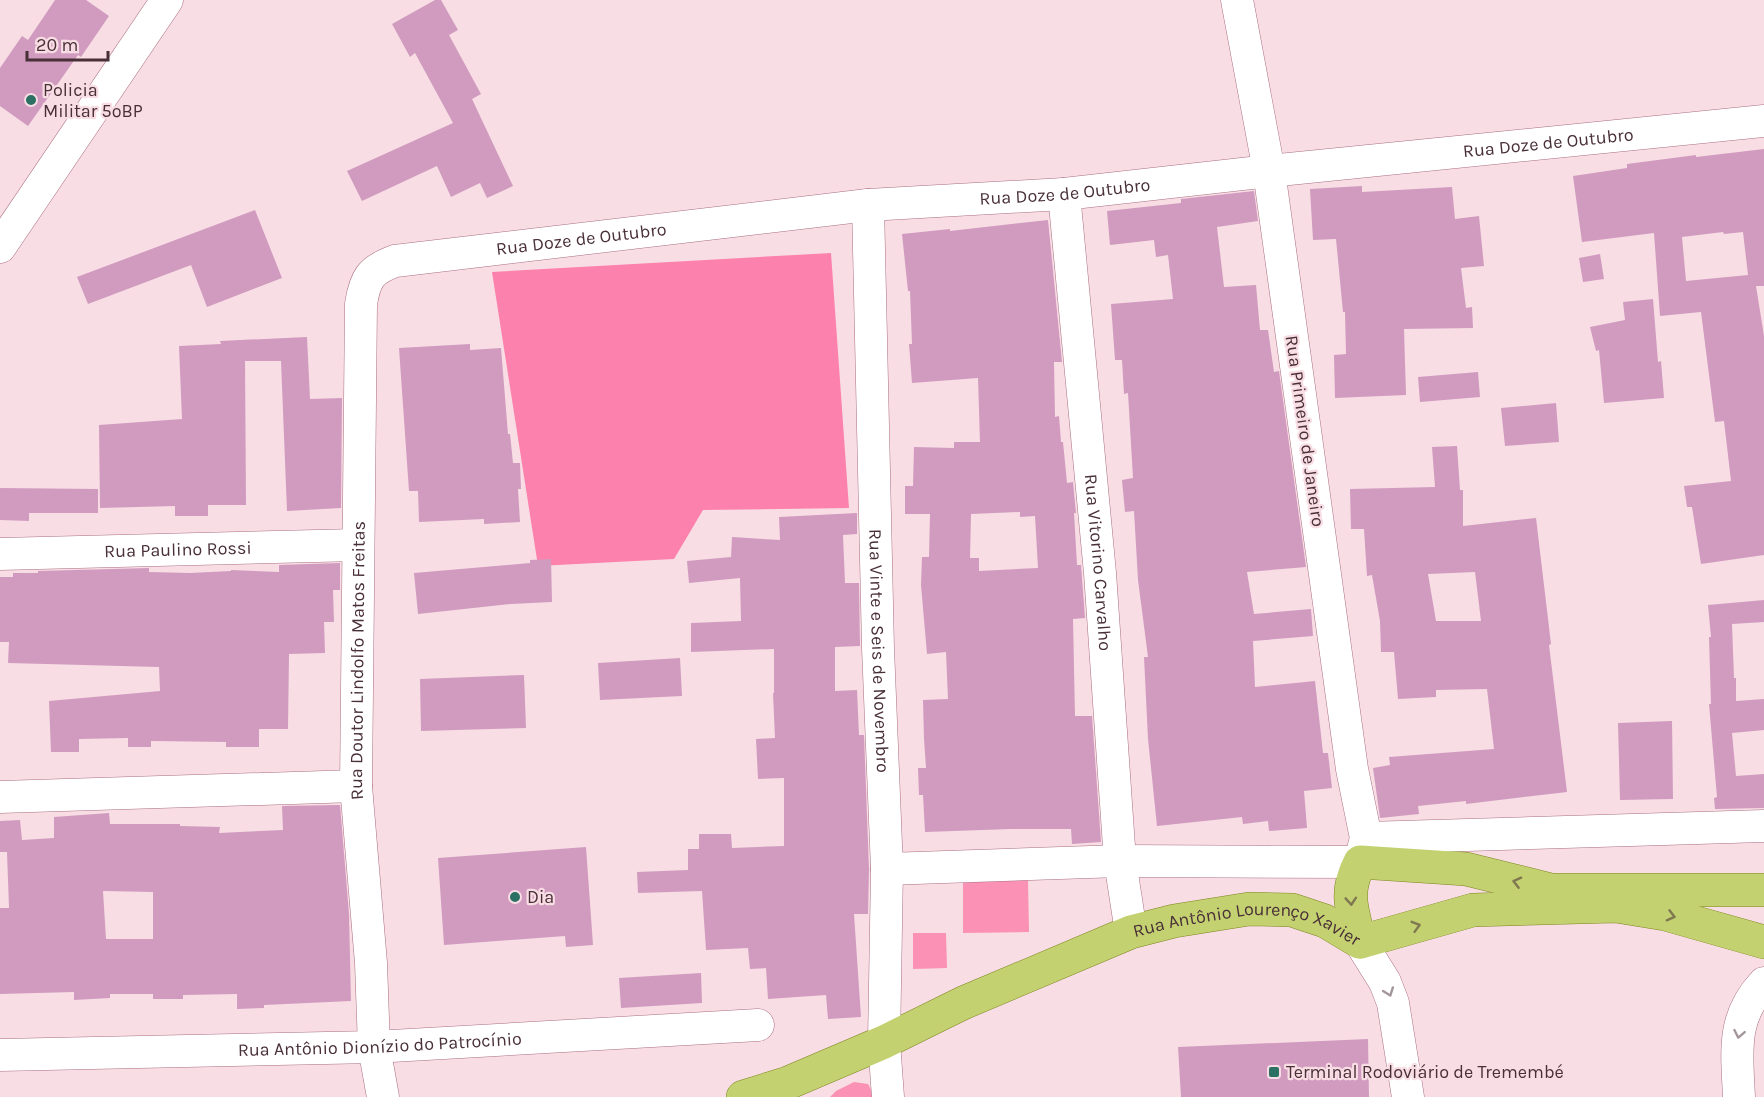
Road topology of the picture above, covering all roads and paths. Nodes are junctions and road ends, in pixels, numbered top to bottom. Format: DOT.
graph roads {
  1 [pos="167,0"];
  2 [pos="1237,0"];
  3 [pos="1764,121"];
  4 [pos="1269,171"];
  5 [pos="1064,194"];
  6 [pos="868,205"];
  7 [pos="0,247"];
  8 [pos="370,276"];
  9 [pos="358,545"];
  10 [pos="0,554"];
  11 [pos="356,786"];
  12 [pos="0,797"];
  13 [pos="1764,826"];
  14 [pos="1363,850"];
  15 [pos="1120,861"];
  16 [pos="887,869"];
  17 [pos="1764,890"];
  18 [pos="1131,932"];
  19 [pos="1360,942"];
  20 [pos="1764,942"];
  21 [pos="1764,983"];
  22 [pos="758,1025"];
  23 [pos="884,1042"];
  24 [pos="374,1047"];
  25 [pos="0,1055"];
  26 [pos="382,1097"];
  27 [pos="743,1097"];
  28 [pos="888,1097"];
  29 [pos="1408,1097"];
  30 [pos="1739,1097"];
  1 -- 7 [label="street"];
  2 -- 4 [label="street, Rua Primeiro de Janeiro"];
  3 -- 4 [label="street, Rua Doze de Outubro"];
  4 -- 5 [label="street, Rua Doze de Outubro"];
  4 -- 14 [label="street, Rua Primeiro de Janeiro"];
  5 -- 6 [label="street, Rua Doze de Outubro"];
  5 -- 15 [label="street, Rua Vitorino Carvalho"];
  6 -- 8 [label="street, Rua Doze de Outubro"];
  6 -- 16 [label="street, Rua Vinte e Seis de Novembro"];
  8 -- 9 [label="street, Rua Doutor Lindolfo Matos Freitas"];
  9 -- 10 [label="street, Rua Paulino Rossi"];
  9 -- 11 [label="street, Rua Doutor Lindolfo Matos Freitas"];
  11 -- 12 [label="street"];
  11 -- 24 [label="street, Rua Doutor Lindolfo Matos Freitas"];
  13 -- 14 [label="street"];
  14 -- 15 [label="street"];
  17 -- 14 [label="main road, one-way"];
  14 -- 19 [label="main road, one-way"];
  15 -- 16 [label="street"];
  15 -- 18 [label="street, Rua Vitorino Carvalho"];
  16 -- 23 [label="street, Rua Vinte e Seis de Novembro"];
  18 -- 19 [label="main road, Rua Antônio Lourenço Xavier"];
  18 -- 23 [label="main road, Rua Antônio Lourenço Xavier"];
  19 -- 20 [label="main road, Rua Antônio Lourenço Xavier, one-way"];
  19 -- 29 [label="street, one-way"];
  21 -- 30 [label="street, one-way"];
  22 -- 24 [label="street, Rua Antônio Dionízio do Patrocínio"];
  23 -- 27 [label="main road, Rua Antônio Lourenço Xavier"];
  23 -- 28 [label="street, Rua Vinte e Seis de Novembro"];
  24 -- 25 [label="street, Rua Antônio Dionízio do Patrocínio"];
  24 -- 26 [label="street, Rua Doutor Lindolfo Matos Freitas"];
}
